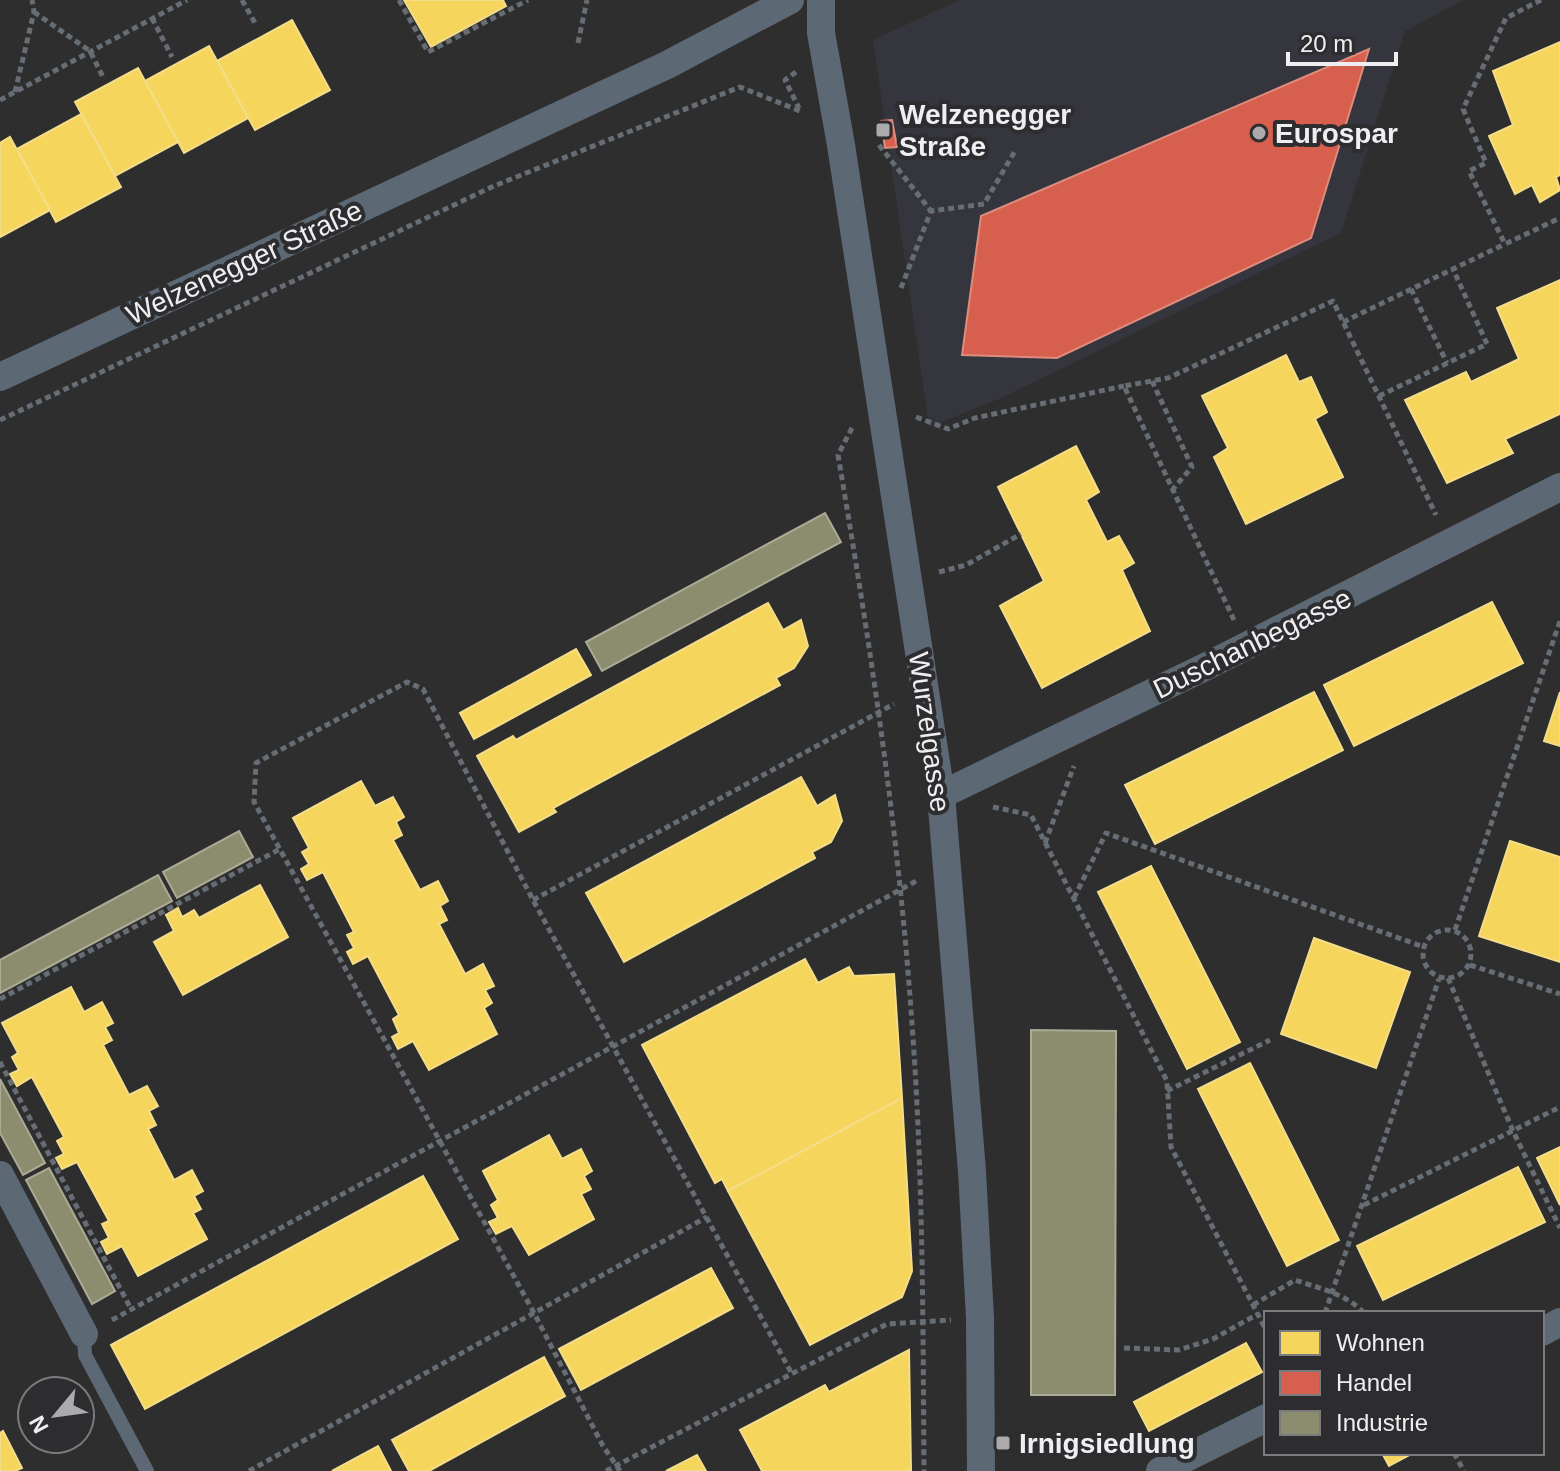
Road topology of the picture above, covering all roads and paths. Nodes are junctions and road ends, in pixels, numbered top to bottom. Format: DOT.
graph roads {
  1 [pos="32,0"];
  2 [pos="187,0"];
  3 [pos="242,0"];
  4 [pos="399,0"];
  5 [pos="528,0"];
  6 [pos="587,0"];
  7 [pos="790,0"];
  8 [pos="821,0"];
  9 [pos="1541,0"];
  10 [pos="34,12"];
  11 [pos="152,18"];
  12 [pos="255,23"];
  13 [pos="578,43"];
  14 [pos="90,51"];
  15 [pos="172,57"];
  16 [pos="796,72"];
  17 [pos="103,77"];
  18 [pos="15,92"];
  19 [pos="0,100"];
  20 [pos="799,109"];
  21 [pos="804,120"];
  22 [pos="879,145"];
  23 [pos="1015,151"];
  24 [pos="931,211"];
  25 [pos="1560,218"];
  26 [pos="1505,244"];
  27 [pos="1453,269"];
  28 [pos="901,288"];
  29 [pos="1411,289"];
  30 [pos="1343,322"];
  31 [pos="1447,363"];
  32 [pos="0,377"];
  33 [pos="1152,381"];
  34 [pos="1124,386"];
  35 [pos="1379,396"];
  36 [pos="916,417"];
  37 [pos="0,420"];
  38 [pos="855,423"];
  39 [pos="1560,487"];
  40 [pos="1173,489"];
  41 [pos="1021,534"];
  42 [pos="1450,545"];
  43 [pos="930,574"];
  44 [pos="1560,621"];
  45 [pos="1246,646"];
  46 [pos="925,688"];
  47 [pos="877,713"];
  48 [pos="1089,723"];
  49 [pos="941,795"];
  50 [pos="1045,844"];
  51 [pos="280,849"];
  52 [pos="947,864"];
  53 [pos="901,889"];
  54 [pos="1074,899"];
  55 [pos="533,900"];
  56 [pos="1455,930"];
  57 [pos="1424,947"];
  58 [pos="1470,965"];
  59 [pos="1448,978"];
  60 [pos="1439,979"];
  61 [pos="1560,994"];
  62 [pos="0,999"];
  63 [pos="1270,1040"];
  64 [pos="611,1046"];
  65 [pos="0,1062"];
  66 [pos="1167,1091"];
  67 [pos="1560,1107"];
  68 [pos="1513,1131"];
  69 [pos="439,1141"];
  70 [pos="0,1175"];
  71 [pos="1363,1206"];
  72 [pos="707,1217"];
  73 [pos="1560,1228"];
  74 [pos="1332,1293"];
  75 [pos="1253,1305"];
  76 [pos="131,1309"];
  77 [pos="1326,1311"];
  78 [pos="1362,1311"];
  79 [pos="534,1313"];
  80 [pos="1258,1314"];
  81 [pos="980,1318"];
  82 [pos="923,1321"];
  83 [pos="1264,1326"];
  84 [pos="84,1334"];
  85 [pos="1124,1348"];
  86 [pos="792,1374"];
  87 [pos="1264,1419"];
  88 [pos="618,1468"];
  89 [pos="147,1471"];
  90 [pos="249,1471"];
  91 [pos="606,1471"];
  92 [pos="924,1471"];
  93 [pos="981,1471"];
  94 [pos="1160,1471"];
  1 -- 10 [label="path"];
  2 -- 11 [label="path"];
  3 -- 12 [label="path"];
  4 -- 5 [label="path"];
  6 -- 13 [label="path"];
  7 -- 32 [label="street, Welzenegger Straße"];
  8 -- 46 [label="street, Wurzelgasse"];
  9 -- 26 [label="path"];
  10 -- 14 [label="path"];
  10 -- 18 [label="path"];
  11 -- 14 [label="path"];
  11 -- 15 [label="path"];
  14 -- 17 [label="path"];
  14 -- 18 [label="path"];
  16 -- 20 [label="path"];
  18 -- 19 [label="path"];
  20 -- 21 [label="path"];
  20 -- 37 [label="path"];
  22 -- 24 [label="path"];
  23 -- 24 [label="path"];
  24 -- 28 [label="path"];
  25 -- 26 [label="path"];
  26 -- 27 [label="path"];
  27 -- 29 [label="path"];
  27 -- 31 [label="path"];
  29 -- 30 [label="path"];
  29 -- 31 [label="path"];
  30 -- 33 [label="path"];
  30 -- 35 [label="path"];
  31 -- 35 [label="path"];
  33 -- 34 [label="path"];
  33 -- 40 [label="path"];
  34 -- 36 [label="path"];
  34 -- 40 [label="path"];
  35 -- 42 [label="path"];
  38 -- 47 [label="path"];
  39 -- 42 [label="street, Duschanbegasse"];
  40 -- 45 [label="path"];
  41 -- 43 [label="path"];
  42 -- 45 [label="street, Duschanbegasse"];
  44 -- 56 [label="path"];
  45 -- 48 [label="street, Duschanbegasse"];
  46 -- 47 [label="path"];
  46 -- 49 [label="street, Wurzelgasse"];
  47 -- 53 [label="path"];
  47 -- 55 [label="path"];
  48 -- 49 [label="street, Duschanbegasse"];
  48 -- 50 [label="path"];
  49 -- 50 [label="path"];
  49 -- 52 [label="street, Wurzelgasse"];
  50 -- 54 [label="path"];
  51 -- 55 [label="path"];
  51 -- 62 [label="path"];
  51 -- 69 [label="path"];
  52 -- 53 [label="path"];
  52 -- 81 [label="street, Wurzelgasse"];
  53 -- 64 [label="path"];
  53 -- 82 [label="path"];
  54 -- 57 [label="path"];
  54 -- 66 [label="path"];
  55 -- 64 [label="path"];
  56 -- 57 [label="path"];
  56 -- 58 [label="path"];
  57 -- 60 [label="path"];
  58 -- 59 [label="path"];
  58 -- 61 [label="path"];
  59 -- 60 [label="path"];
  59 -- 68 [label="path"];
  60 -- 71 [label="path"];
  63 -- 66 [label="path"];
  64 -- 69 [label="path"];
  64 -- 72 [label="path"];
  65 -- 76 [label="path"];
  66 -- 75 [label="path"];
  67 -- 68 [label="path"];
  68 -- 71 [label="path"];
  68 -- 73 [label="path"];
  69 -- 76 [label="path"];
  69 -- 79 [label="path"];
  70 -- 84 [label="street"];
  71 -- 74 [label="path"];
  72 -- 79 [label="path"];
  72 -- 86 [label="path"];
  74 -- 75 [label="path"];
  74 -- 77 [label="path"];
  74 -- 78 [label="path"];
  75 -- 80 [label="path"];
  76 -- 84 [label="path"];
  79 -- 88 [label="path"];
  79 -- 90 [label="path"];
  80 -- 83 [label="path"];
  80 -- 85 [label="path"];
  81 -- 82 [label="path"];
  81 -- 93 [label="street, Wurzelgasse"];
  82 -- 86 [label="path"];
  82 -- 92 [label="path"];
  84 -- 89 [label="lane"];
  86 -- 88 [label="path"];
  87 -- 94 [label="street"];
  88 -- 91 [label="path"];
}
